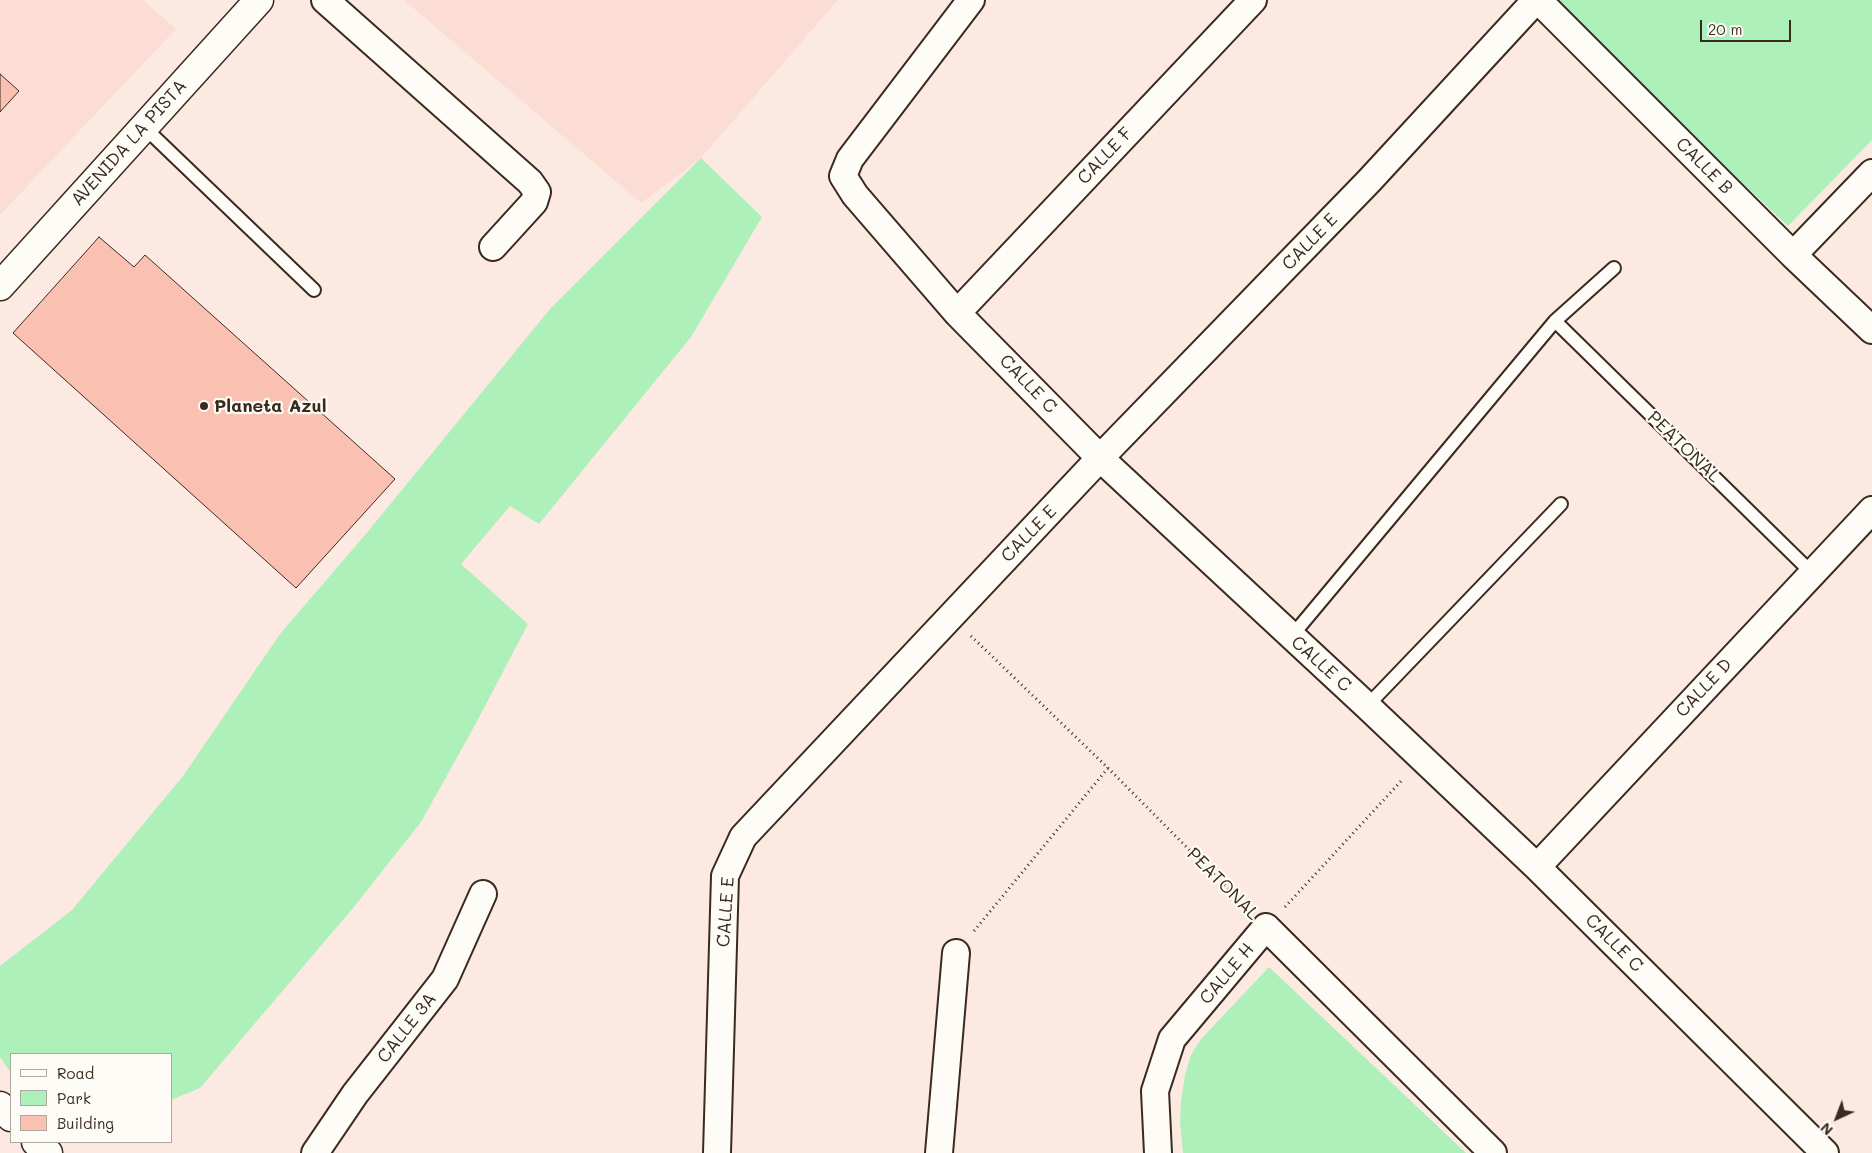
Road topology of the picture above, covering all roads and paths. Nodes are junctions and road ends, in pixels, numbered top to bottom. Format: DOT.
graph roads {
  1 [pos="259,0"];
  2 [pos="324,0"];
  3 [pos="971,0"];
  4 [pos="1253,0"];
  5 [pos="1537,0"];
  6 [pos="144,127"];
  7 [pos="1872,173"];
  8 [pos="493,247"];
  9 [pos="1793,256"];
  10 [pos="1614,268"];
  11 [pos="0,286"];
  12 [pos="314,290"];
  13 [pos="957,312"];
  14 [pos="1556,321"];
  15 [pos="1872,330"];
  16 [pos="1100,458"];
  17 [pos="1561,504"];
  18 [pos="1872,510"];
  19 [pos="1812,573"];
  20 [pos="951,616"];
  21 [pos="1291,637"];
  22 [pos="1367,706"];
  23 [pos="1422,758"];
  24 [pos="1108,768"];
  25 [pos="1537,867"];
  26 [pos="483,894"];
  27 [pos="1266,927"];
  28 [pos="956,953"];
  29 [pos="0,1106"];
  30 [pos="10,1117"];
  31 [pos="37,1143"];
  32 [pos="48,1153"];
  33 [pos="316,1153"];
  34 [pos="717,1153"];
  35 [pos="939,1153"];
  36 [pos="1158,1153"];
  37 [pos="1493,1153"];
  38 [pos="1824,1153"];
  1 -- 6 [label="main road, AVENIDA LA PISTA"];
  2 -- 8 [label="street"];
  3 -- 13 [label="street, CALLE C"];
  4 -- 13 [label="street, CALLE F"];
  5 -- 9 [label="street, CALLE B"];
  5 -- 16 [label="street, CALLE E"];
  6 -- 11 [label="main road, AVENIDA LA PISTA"];
  6 -- 12 [label="lane"];
  7 -- 9 [label="street"];
  9 -- 15 [label="street, CALLE B"];
  10 -- 14 [label="lane"];
  13 -- 16 [label="street, CALLE C"];
  14 -- 19 [label="lane, PEATONAL"];
  14 -- 21 [label="lane"];
  16 -- 20 [label="street, CALLE E"];
  16 -- 21 [label="street, CALLE C"];
  17 -- 22 [label="lane"];
  18 -- 19 [label="street, CALLE D"];
  19 -- 25 [label="street, CALLE D"];
  20 -- 24 [label="path, PEATONAL"];
  20 -- 34 [label="street, CALLE E"];
  21 -- 22 [label="street, CALLE C"];
  22 -- 23 [label="street, CALLE C"];
  23 -- 25 [label="street, CALLE C"];
  23 -- 27 [label="path, CALLE H"];
  24 -- 27 [label="path, PEATONAL"];
  24 -- 28 [label="path"];
  25 -- 38 [label="street, CALLE C"];
  26 -- 33 [label="street, CALLE 3A"];
  27 -- 36 [label="street, CALLE H"];
  27 -- 37 [label="street, PEATONAL"];
  28 -- 35 [label="street"];
  29 -- 30 [label="main road"];
  31 -- 32 [label="main road"];
}
